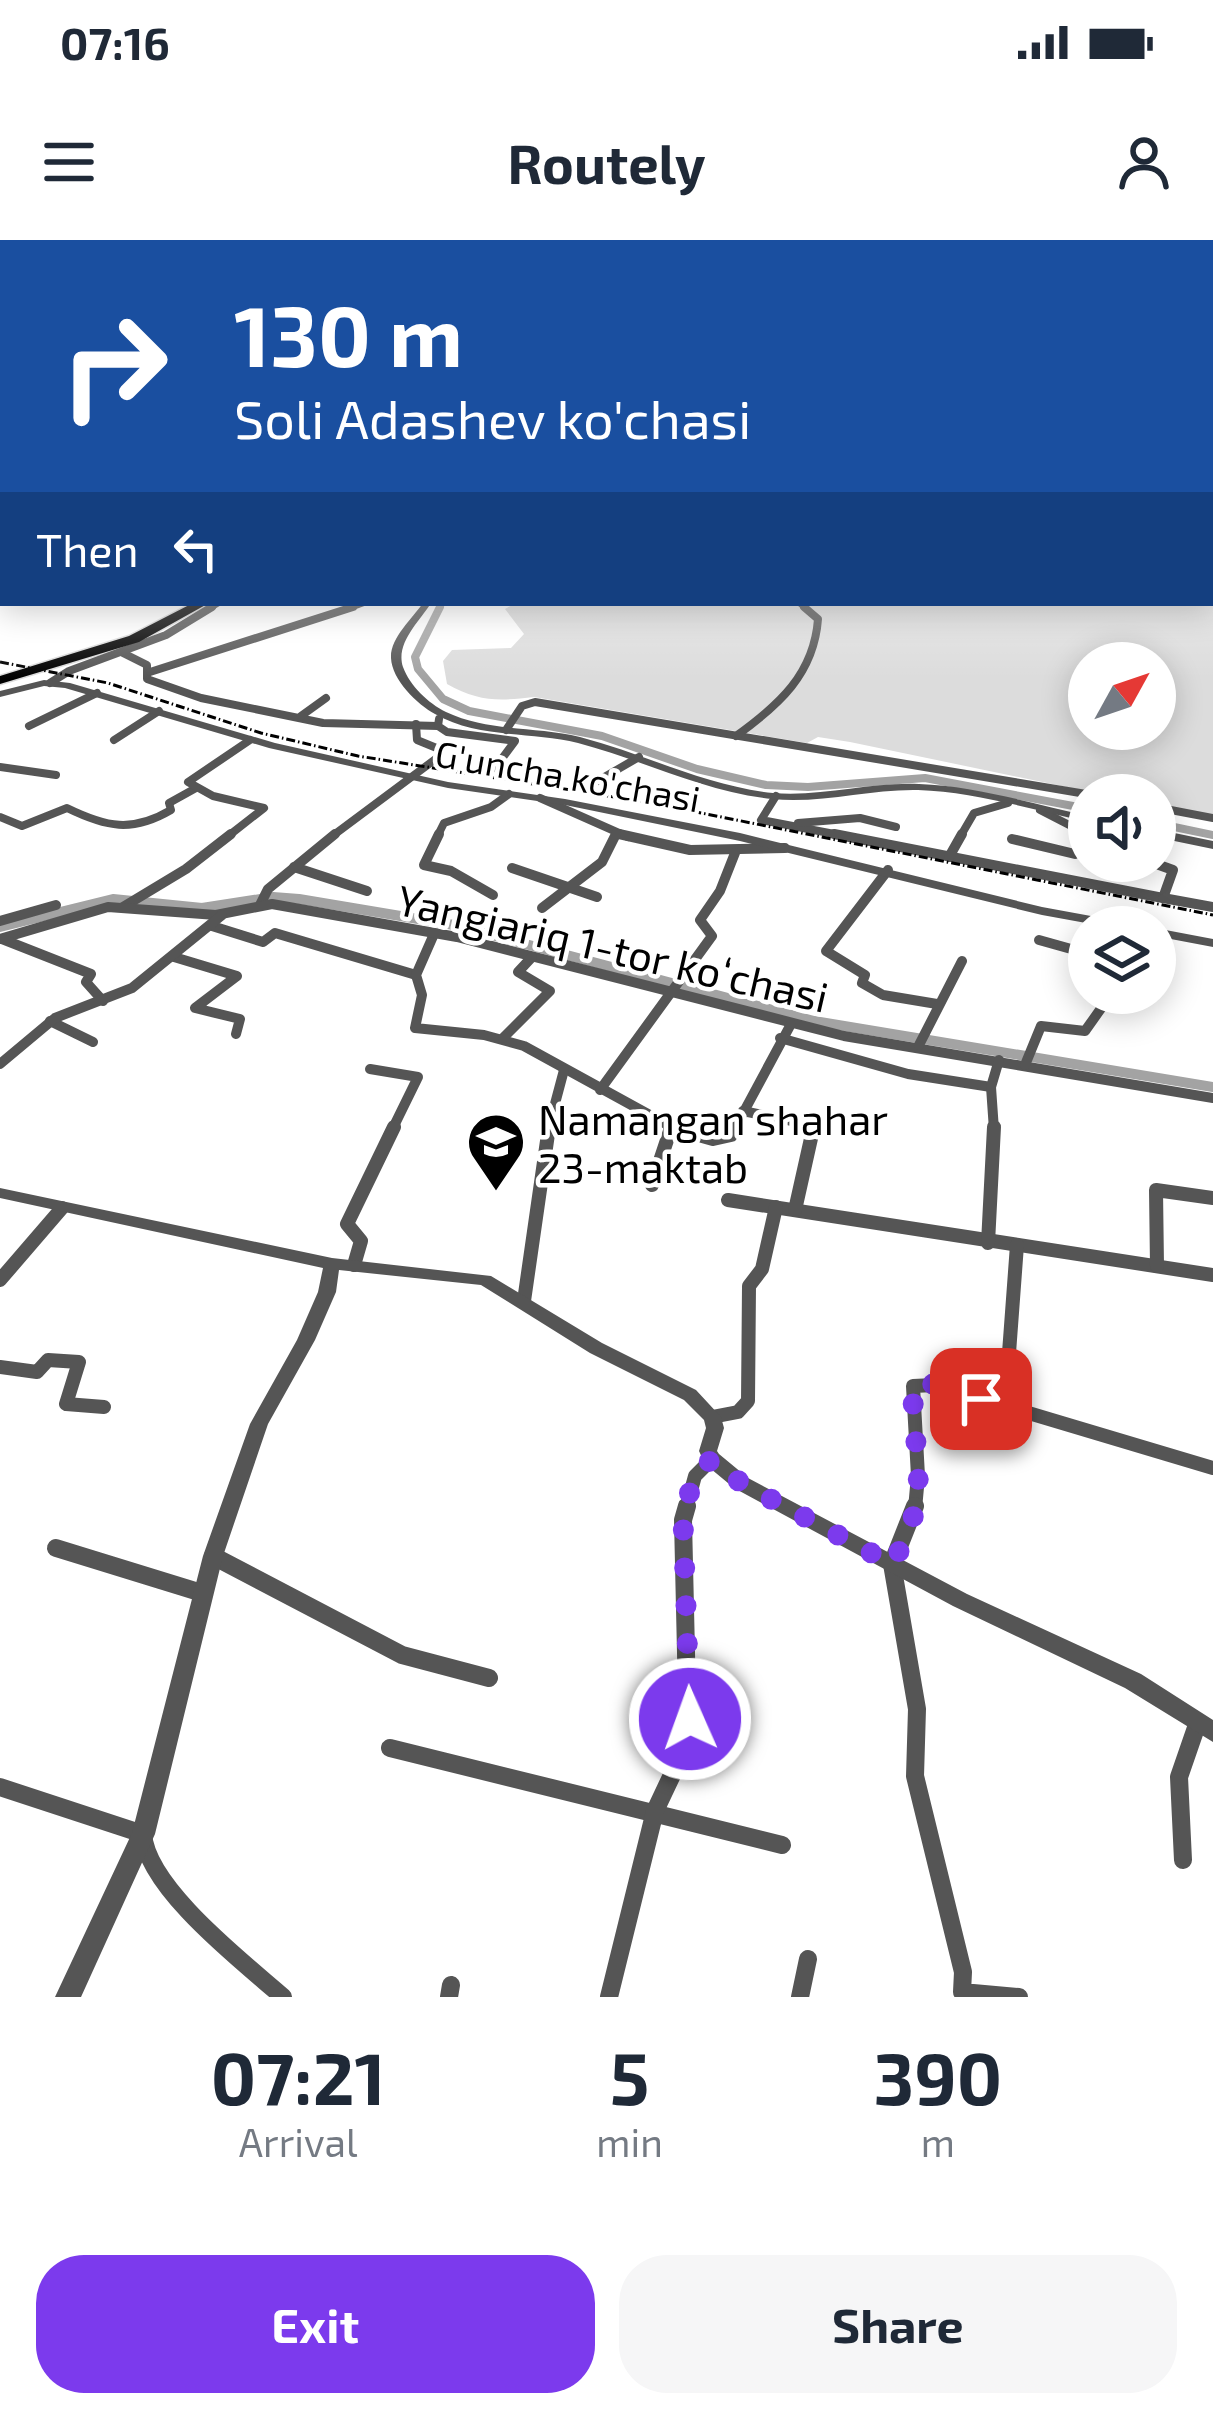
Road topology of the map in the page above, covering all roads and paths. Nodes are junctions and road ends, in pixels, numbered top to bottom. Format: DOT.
graph roads {
  1 [pos="187,606"];
  2 [pos="197,606"];
  3 [pos="214,606"];
  4 [pos="356,606"];
  5 [pos="425,606"];
  6 [pos="803,606"];
  7 [pos="122,653"];
  8 [pos="150,672"];
  9 [pos="0,678"];
  10 [pos="50,683"];
  11 [pos="97,693"];
  12 [pos="0,694"];
  13 [pos="326,698"];
  14 [pos="159,711"];
  15 [pos="439,712"];
  16 [pos="302,716"];
  17 [pos="416,724"];
  18 [pos="29,726"];
  19 [pos="439,726"];
  20 [pos="507,729"];
  21 [pos="736,736"];
  22 [pos="114,740"];
  23 [pos="250,740"];
  24 [pos="639,757"];
  25 [pos="0,766"];
  26 [pos="495,769"];
  27 [pos="56,775"];
  28 [pos="413,778"];
  29 [pos="593,783"];
  30 [pos="196,788"];
  31 [pos="1068,791"];
  32 [pos="509,794"];
  33 [pos="776,796"];
  34 [pos="540,798"];
  35 [pos="1008,803"];
  36 [pos="1040,810"];
  37 [pos="1176,811"];
  38 [pos="761,816"];
  39 [pos="1068,816"];
  40 [pos="0,817"];
  41 [pos="1213,818"];
  42 [pos="1068,824"];
  43 [pos="896,827"];
  44 [pos="616,834"];
  45 [pos="1176,837"];
  46 [pos="1012,839"];
  47 [pos="1213,845"];
  48 [pos="785,848"];
  49 [pos="1068,852"];
  50 [pos="735,853"];
  51 [pos="950,857"];
  52 [pos="294,867"];
  53 [pos="512,868"];
  54 [pos="889,870"];
  55 [pos="1169,882"];
  56 [pos="568,887"];
  57 [pos="367,891"];
  58 [pos="493,895"];
  59 [pos="597,897"];
  60 [pos="1163,898"];
  61 [pos="261,901"];
  62 [pos="129,903"];
  63 [pos="56,905"];
  64 [pos="1213,907"];
  65 [pos="542,908"];
  66 [pos="222,915"];
  67 [pos="1068,915"];
  68 [pos="0,921"];
  69 [pos="212,926"];
  70 [pos="434,934"];
  71 [pos="1176,936"];
  72 [pos="1,938"];
  73 [pos="1040,940"];
  74 [pos="1213,943"];
  75 [pos="1068,948"];
  76 [pos="532,957"];
  77 [pos="174,958"];
  78 [pos="962,962"];
  79 [pos="416,975"];
  80 [pos="675,985"];
  81 [pos="103,1001"];
  82 [pos="937,1004"];
  83 [pos="1098,1014"];
  84 [pos="50,1021"];
  85 [pos="790,1024"];
  86 [pos="236,1034"];
  87 [pos="503,1038"];
  88 [pos="780,1038"];
  89 [pos="920,1040"];
  90 [pos="94,1042"];
  91 [pos="1026,1058"];
  92 [pos="999,1060"];
  93 [pos="0,1064"];
  94 [pos="370,1069"];
  95 [pos="565,1070"];
  96 [pos="991,1087"];
  97 [pos="600,1090"];
  98 [pos="1213,1098"];
  99 [pos="743,1111"];
  100 [pos="671,1128"];
  101 [pos="652,1185"];
  102 [pos="0,1193"];
  103 [pos="1213,1198"];
  104 [pos="728,1200"];
  105 [pos="776,1207"];
  106 [pos="62,1208"];
  107 [pos="795,1210"];
  108 [pos="988,1243"];
  109 [pos="1017,1245"];
  110 [pos="343,1265"];
  111 [pos="1157,1266"];
  112 [pos="1213,1275"];
  113 [pos="0,1280"];
  114 [pos="524,1301"];
  115 [pos="0,1367"];
  116 [pos="104,1407"];
  117 [pos="1005,1407"];
  118 [pos="712,1417"];
  119 [pos="712,1459"];
  120 [pos="1213,1468"];
  121 [pos="56,1548"];
  122 [pos="212,1556"];
  123 [pos="892,1564"];
  124 [pos="202,1593"];
  125 [pos="489,1678"];
  126 [pos="1205,1727"];
  127 [pos="390,1748"];
  128 [pos="0,1787"];
  129 [pos="655,1811"];
  130 [pos="143,1834"];
  131 [pos="782,1845"];
  132 [pos="1183,1860"];
  133 [pos="808,1959"];
  134 [pos="962,1994"];
  135 [pos="68,1997"];
  136 [pos="283,1997"];
  137 [pos="609,1997"];
  138 [pos="800,1997"];
  139 [pos="1018,1997"];
  1 -- 9 [label="main road"];
  2 -- 9 [label="main road"];
  3 -- 7 [label="street"];
  4 -- 8 [label="street"];
  5 -- 15 [label="street"];
  6 -- 21 [label="street"];
  7 -- 8 [label="street"];
  7 -- 10 [label="street"];
  8 -- 16 [label="street"];
  10 -- 11 [label="street, G'uncha ko'chasi"];
  10 -- 12 [label="street, G'uncha ko'chasi"];
  11 -- 14 [label="street, G'uncha ko'chasi"];
  11 -- 18 [label="street"];
  13 -- 16 [label="street"];
  14 -- 22 [label="street"];
  14 -- 23 [label="street, G'uncha ko'chasi"];
  15 -- 19 [label="street"];
  15 -- 20 [label="street"];
  16 -- 17 [label="street"];
  17 -- 19 [label="street"];
  17 -- 28 [label="street"];
  19 -- 26 [label="street"];
  20 -- 21 [label="street"];
  20 -- 24 [label="street"];
  21 -- 31 [label="street"];
  23 -- 28 [label="street, G'uncha ko'chasi"];
  23 -- 30 [label="street"];
  24 -- 29 [label="street"];
  24 -- 33 [label="street"];
  25 -- 27 [label="street"];
  28 -- 32 [label="street, G'uncha ko'chasi"];
  28 -- 52 [label="street"];
  30 -- 40 [label="street"];
  30 -- 62 [label="street"];
  32 -- 34 [label="street, G'uncha ko'chasi"];
  32 -- 58 [label="street"];
  33 -- 35 [label="street"];
  33 -- 38 [label="street"];
  34 -- 44 [label="street"];
  34 -- 48 [label="street, G'uncha ko'chasi"];
  35 -- 36 [label="street"];
  35 -- 51 [label="street"];
  36 -- 39 [label="street"];
  36 -- 42 [label="street"];
  37 -- 41 [label="street"];
  38 -- 43 [label="street"];
  38 -- 51 [label="street"];
  44 -- 50 [label="street"];
  44 -- 56 [label="street"];
  45 -- 47 [label="street"];
  46 -- 49 [label="street"];
  48 -- 50 [label="street"];
  48 -- 54 [label="street, G'uncha ko'chasi"];
  50 -- 80 [label="street"];
  51 -- 60 [label="street"];
  52 -- 57 [label="street"];
  52 -- 61 [label="street"];
  53 -- 56 [label="street"];
  54 -- 67 [label="street, G'uncha ko'chasi"];
  54 -- 82 [label="street"];
  55 -- 60 [label="street"];
  56 -- 59 [label="street"];
  56 -- 65 [label="street"];
  60 -- 64 [label="street"];
  61 -- 66 [label="street, Yangiariq 1-tor koʻchasi"];
  61 -- 70 [label="street, Yangiariq 1-tor koʻchasi"];
  62 -- 66 [label="street, Yangiariq 1-tor koʻchasi"];
  62 -- 72 [label="street, Yangiariq 1-tor koʻchasi"];
  63 -- 68 [label="street"];
  66 -- 69 [label="street"];
  69 -- 77 [label="street"];
  69 -- 79 [label="street"];
  70 -- 76 [label="street, Yangiariq 1-tor koʻchasi"];
  70 -- 79 [label="street"];
  71 -- 74 [label="street"];
  72 -- 81 [label="street"];
  73 -- 75 [label="street"];
  76 -- 80 [label="street, Yangiariq 1-tor koʻchasi"];
  76 -- 87 [label="street"];
  77 -- 81 [label="street"];
  77 -- 86 [label="street"];
  78 -- 82 [label="street"];
  79 -- 87 [label="street"];
  80 -- 85 [label="street, Yangiariq 1-tor koʻchasi"];
  80 -- 97 [label="street"];
  81 -- 84 [label="street"];
  82 -- 89 [label="street"];
  83 -- 91 [label="street"];
  84 -- 90 [label="street"];
  84 -- 93 [label="street"];
  85 -- 88 [label="street"];
  85 -- 89 [label="street, Yangiariq 1-tor koʻchasi"];
  87 -- 95 [label="street"];
  88 -- 96 [label="street"];
  88 -- 99 [label="street"];
  89 -- 92 [label="street, Yangiariq 1-tor koʻchasi"];
  91 -- 92 [label="street, Yangiariq 1-tor koʻchasi"];
  91 -- 98 [label="street, Yangiariq 1-tor koʻchasi"];
  92 -- 96 [label="street"];
  94 -- 110 [label="street"];
  95 -- 97 [label="street"];
  95 -- 114 [label="street"];
  96 -- 108 [label="street"];
  97 -- 100 [label="street"];
  99 -- 100 [label="street"];
  99 -- 107 [label="street"];
  100 -- 101 [label="street"];
  102 -- 106 [label="street"];
  103 -- 111 [label="street"];
  104 -- 105 [label="street"];
  105 -- 107 [label="street"];
  105 -- 118 [label="street"];
  106 -- 110 [label="street"];
  106 -- 113 [label="street"];
  107 -- 108 [label="street"];
  108 -- 109 [label="street"];
  109 -- 111 [label="street"];
  109 -- 117 [label="street"];
  110 -- 114 [label="street"];
  110 -- 122 [label="street"];
  111 -- 112 [label="street"];
  114 -- 118 [label="street"];
  115 -- 116 [label="street"];
  117 -- 120 [label="street"];
  117 -- 123 [label="street"];
  118 -- 119 [label="street"];
  119 -- 123 [label="street"];
  119 -- 129 [label="street"];
  121 -- 124 [label="street"];
  122 -- 124 [label="street"];
  122 -- 125 [label="street"];
  123 -- 126 [label="street"];
  123 -- 134 [label="street"];
  124 -- 130 [label="street"];
  126 -- 132 [label="street"];
  127 -- 129 [label="street"];
  128 -- 130 [label="street"];
  129 -- 131 [label="street"];
  129 -- 137 [label="street"];
  130 -- 135 [label="street"];
  130 -- 136 [label="street"];
  133 -- 138 [label="street"];
  134 -- 139 [label="street"];
}
